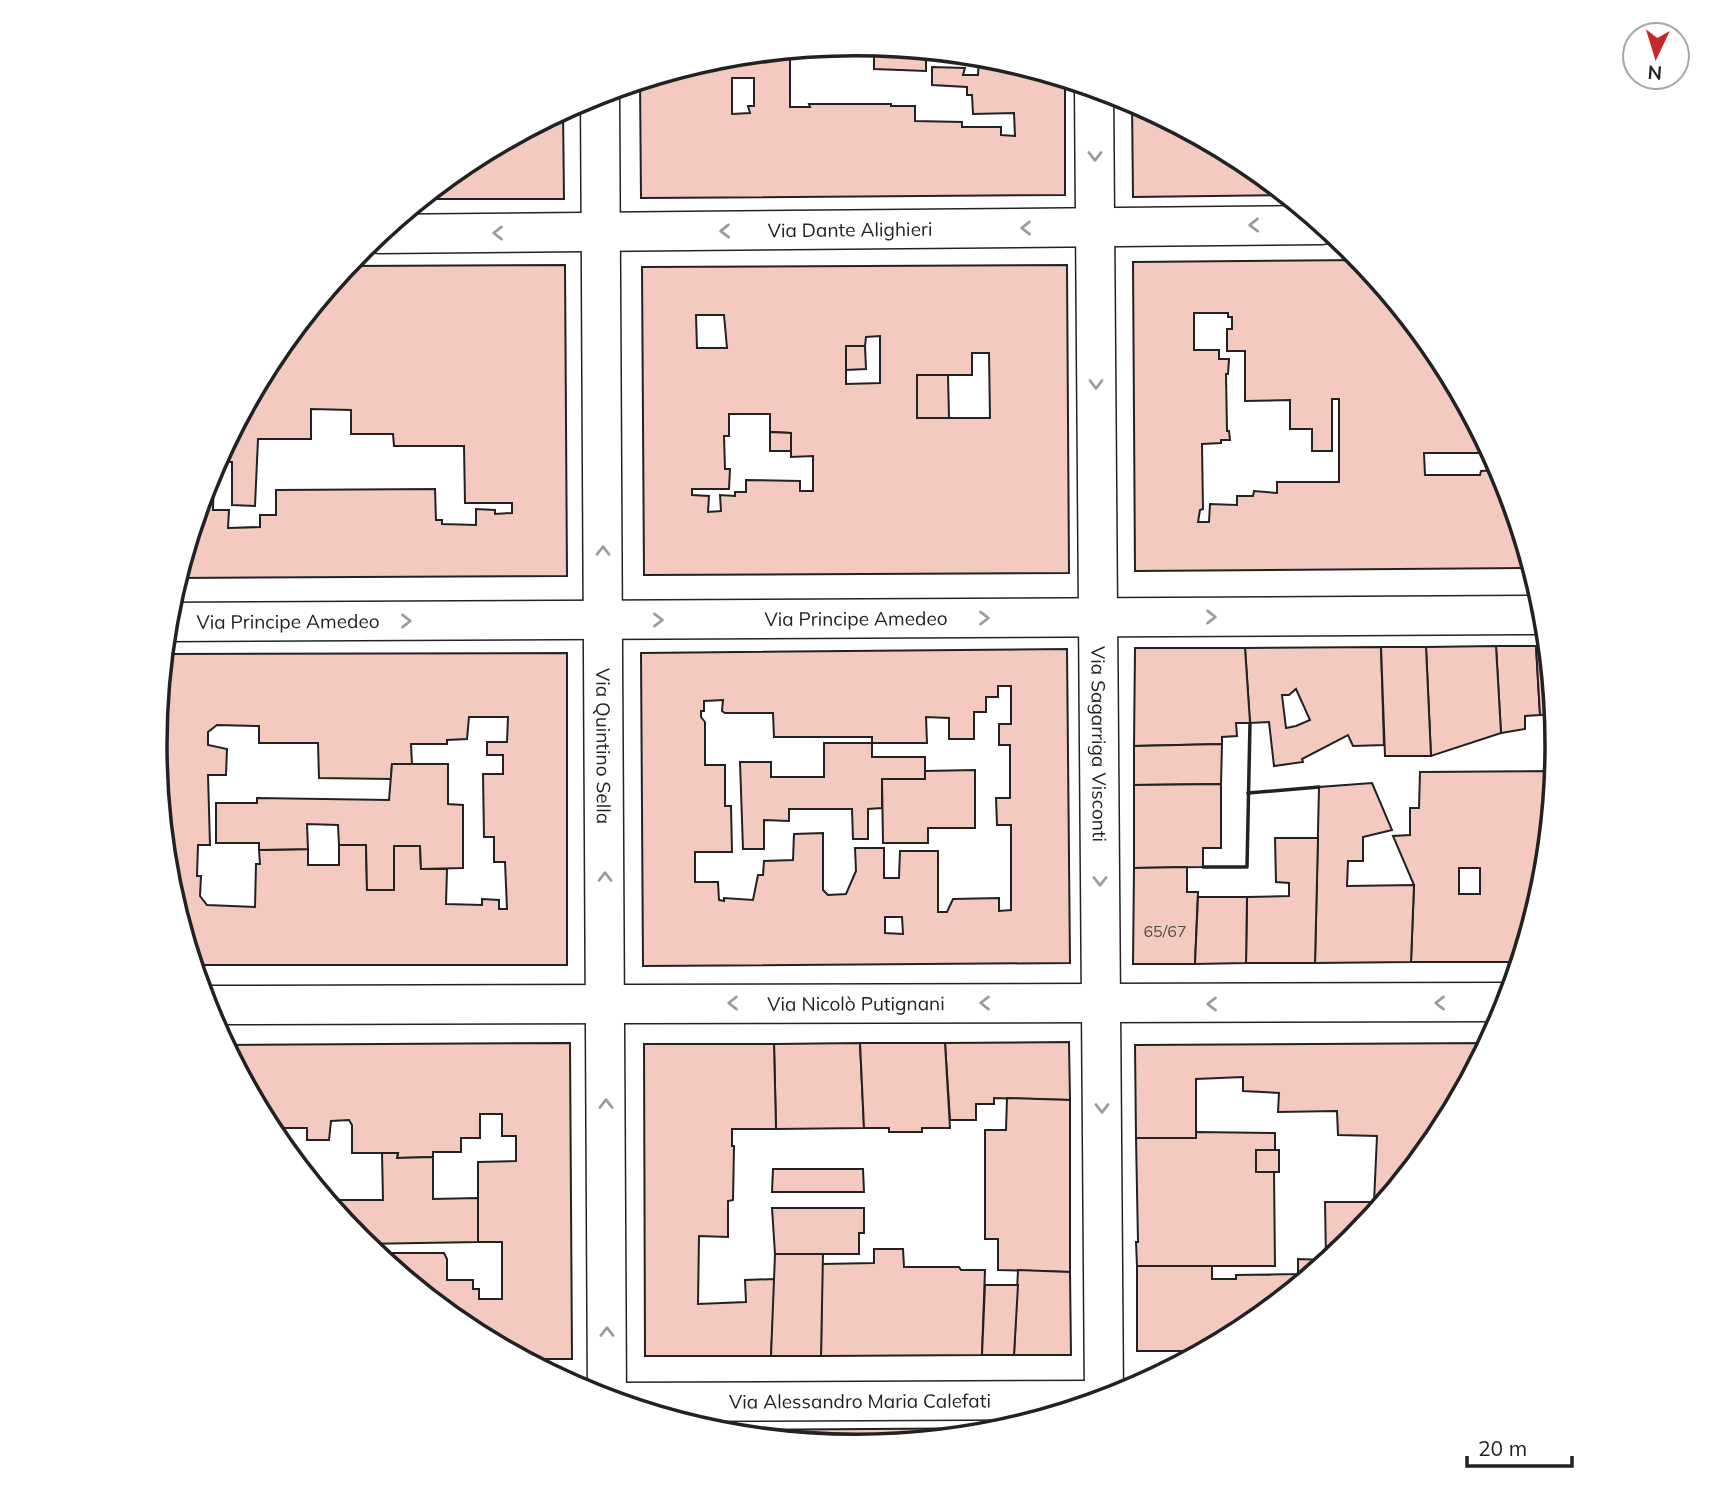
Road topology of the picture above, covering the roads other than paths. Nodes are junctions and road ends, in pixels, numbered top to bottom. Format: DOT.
graph roads {
  1 [pos="1094,99"];
  2 [pos="600,105"];
  3 [pos="1309,225"];
  4 [pos="1096,227"];
  5 [pos="601,231"];
  6 [pos="394,234"];
  7 [pos="1533,615"];
  8 [pos="1098,618"];
  9 [pos="603,620"];
  10 [pos="178,622"];
  11 [pos="1496,1002"];
  12 [pos="606,1003"];
  13 [pos="1101,1004"];
  14 [pos="217,1005"];
  15 [pos="607,1388"];
  16 [pos="1104,1389"];
  17 [pos="1071,1400"];
  18 [pos="646,1402"];
  1 -- 4 [label="street, Via Sagarriga Visconti, one-way"];
  2 -- 5 [label="street, Via Quintino Sella"];
  3 -- 4 [label="street, Via Dante Alighieri, one-way"];
  4 -- 5 [label="street, Via Dante Alighieri, one-way"];
  4 -- 8 [label="street, Via Sagarriga Visconti, one-way"];
  5 -- 6 [label="street, Via Dante Alighieri, one-way"];
  9 -- 5 [label="street, Via Quintino Sella, one-way"];
  8 -- 7 [label="street, Via Principe Amedeo, one-way"];
  9 -- 8 [label="street, Via Principe Amedeo, one-way"];
  8 -- 13 [label="street, Via Sagarriga Visconti, one-way"];
  10 -- 9 [label="street, Via Principe Amedeo, one-way"];
  12 -- 9 [label="street, Via Quintino Sella, one-way"];
  11 -- 13 [label="street, Via Nicolò Putignani, one-way"];
  13 -- 12 [label="street, Via Nicolò Putignani, one-way"];
  12 -- 14 [label="street, Via Nicolò Putignani"];
  15 -- 12 [label="street, Via Quintino Sella, one-way"];
  13 -- 16 [label="street, Via Sagarriga Visconti, one-way"];
  17 -- 18 [label="street, Via Alessandro Maria Calefati"];
}
